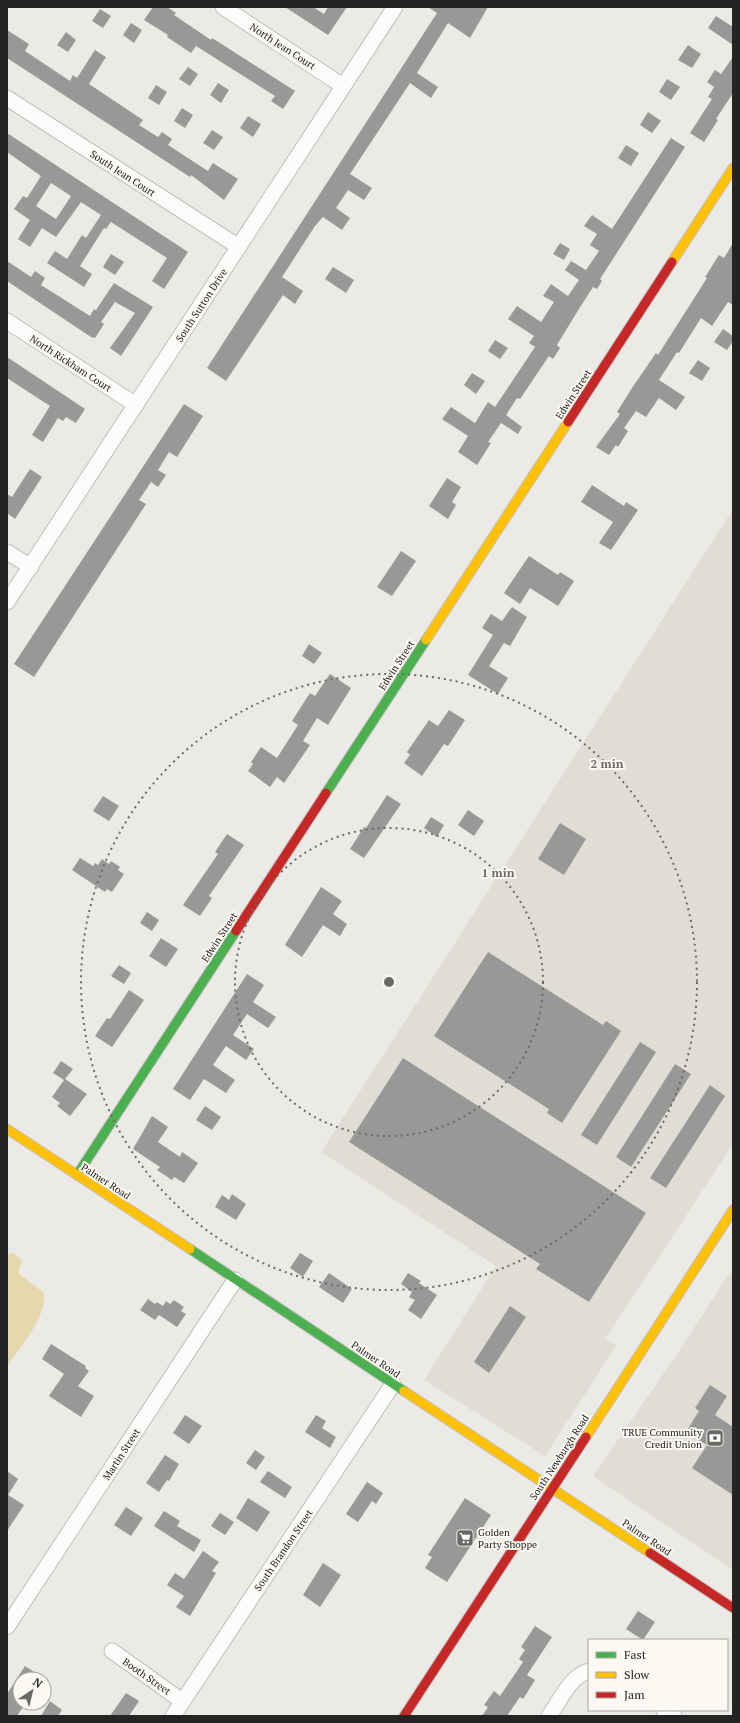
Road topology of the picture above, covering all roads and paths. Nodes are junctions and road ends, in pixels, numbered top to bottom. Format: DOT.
graph roads {
  1 [pos="223,7"];
  2 [pos="395,7"];
  3 [pos="343,86"];
  4 [pos="7,98"];
  5 [pos="733,168"];
  6 [pos="238,248"];
  7 [pos="7,321"];
  8 [pos="136,405"];
  9 [pos="7,552"];
  10 [pos="31,567"];
  11 [pos="7,602"];
  12 [pos="7,1129"];
  13 [pos="77,1175"];
  14 [pos="733,1210"];
  15 [pos="235,1280"];
  16 [pos="393,1384"];
  17 [pos="552,1487"];
  18 [pos="733,1608"];
  19 [pos="7,1627"];
  20 [pos="112,1651"];
  21 [pos="588,1671"];
  22 [pos="182,1701"];
  23 [pos="173,1716"];
  24 [pos="404,1716"];
  25 [pos="549,1716"];
  1 -- 3 [label="street, North Jean Court"];
  2 -- 3 [label="street, South Sutton Drive"];
  3 -- 6 [label="street, South Sutton Drive"];
  4 -- 6 [label="street, South Jean Court"];
  5 -- 13 [label="street, Edwin Street"];
  6 -- 8 [label="street, South Sutton Drive"];
  7 -- 8 [label="street, North Rickham Court"];
  8 -- 10 [label="street, South Sutton Drive"];
  9 -- 10 [label="street"];
  10 -- 11 [label="street, South Sutton Drive"];
  12 -- 13 [label="street, Palmer Road"];
  13 -- 15 [label="street, Palmer Road"];
  14 -- 17 [label="street, South Newburgh Road"];
  15 -- 16 [label="street, Palmer Road"];
  15 -- 19 [label="street, Martin Street"];
  16 -- 17 [label="street, Palmer Road"];
  16 -- 22 [label="street, South Brandon Street"];
  17 -- 18 [label="street, Palmer Road"];
  17 -- 24 [label="street, South Newburgh Road"];
  20 -- 22 [label="street, Booth Street"];
  21 -- 25 [label="street"];
  22 -- 23 [label="street, South Brandon Street"];
}
